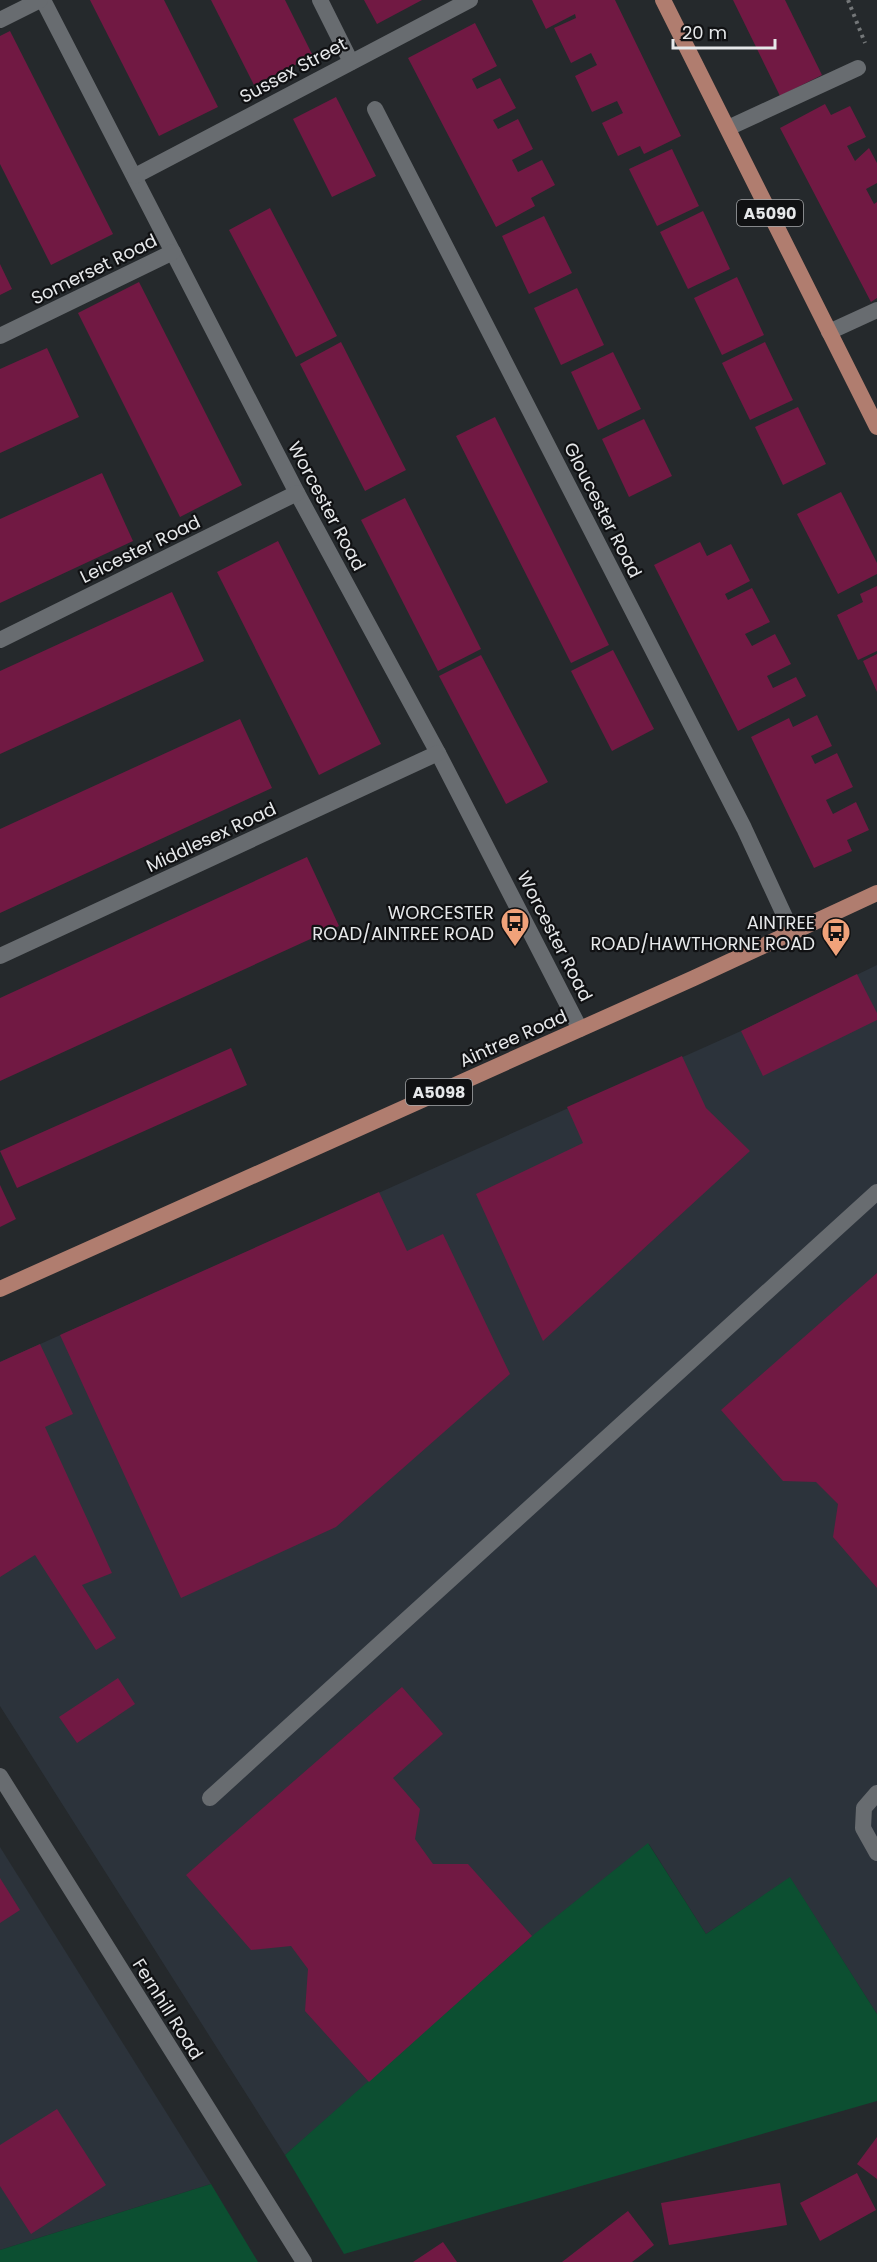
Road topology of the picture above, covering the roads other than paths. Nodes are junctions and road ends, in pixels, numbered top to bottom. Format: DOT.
graph roads {
  1 [pos="41,0"];
  2 [pos="320,0"];
  3 [pos="470,0"];
  4 [pos="663,0"];
  5 [pos="0,20"];
  6 [pos="351,62"];
  7 [pos="858,68"];
  8 [pos="375,109"];
  9 [pos="728,128"];
  10 [pos="135,176"];
  11 [pos="173,252"];
  12 [pos="877,310"];
  13 [pos="829,332"];
  14 [pos="0,336"];
  15 [pos="877,427"];
  16 [pos="297,493"];
  17 [pos="0,640"];
  18 [pos="438,753"];
  19 [pos="877,893"];
  20 [pos="792,932"];
  21 [pos="0,956"];
  22 [pos="580,1029"];
  23 [pos="877,1192"];
  24 [pos="0,1289"];
  25 [pos="0,1776"];
  26 [pos="877,1793"];
  27 [pos="210,1798"];
  28 [pos="877,1853"];
  29 [pos="304,2262"];
  1 -- 5 [label="street"];
  1 -- 10 [label="street, Worcester Road"];
  2 -- 6 [label="street"];
  3 -- 6 [label="street, Sussex Street"];
  4 -- 9 [label="main road, A5090"];
  6 -- 10 [label="street, Sussex Street"];
  7 -- 9 [label="street"];
  8 -- 20 [label="street, Gloucester Road"];
  9 -- 13 [label="main road, A5090"];
  10 -- 11 [label="street, Worcester Road"];
  11 -- 14 [label="street, Somerset Road"];
  11 -- 16 [label="street, Worcester Road"];
  12 -- 13 [label="street"];
  13 -- 15 [label="main road, A5090"];
  16 -- 17 [label="street, Leicester Road"];
  16 -- 18 [label="street, Worcester Road"];
  18 -- 21 [label="street, Middlesex Road"];
  18 -- 22 [label="street, Worcester Road"];
  19 -- 20 [label="main road, Aintree Road / A5098"];
  20 -- 22 [label="main road, Aintree Road / A5098"];
  22 -- 24 [label="main road, Aintree Road / A5098"];
  23 -- 27 [label="street"];
  25 -- 29 [label="street, Fernhill Road"];
  26 -- 28 [label="street"];
}
